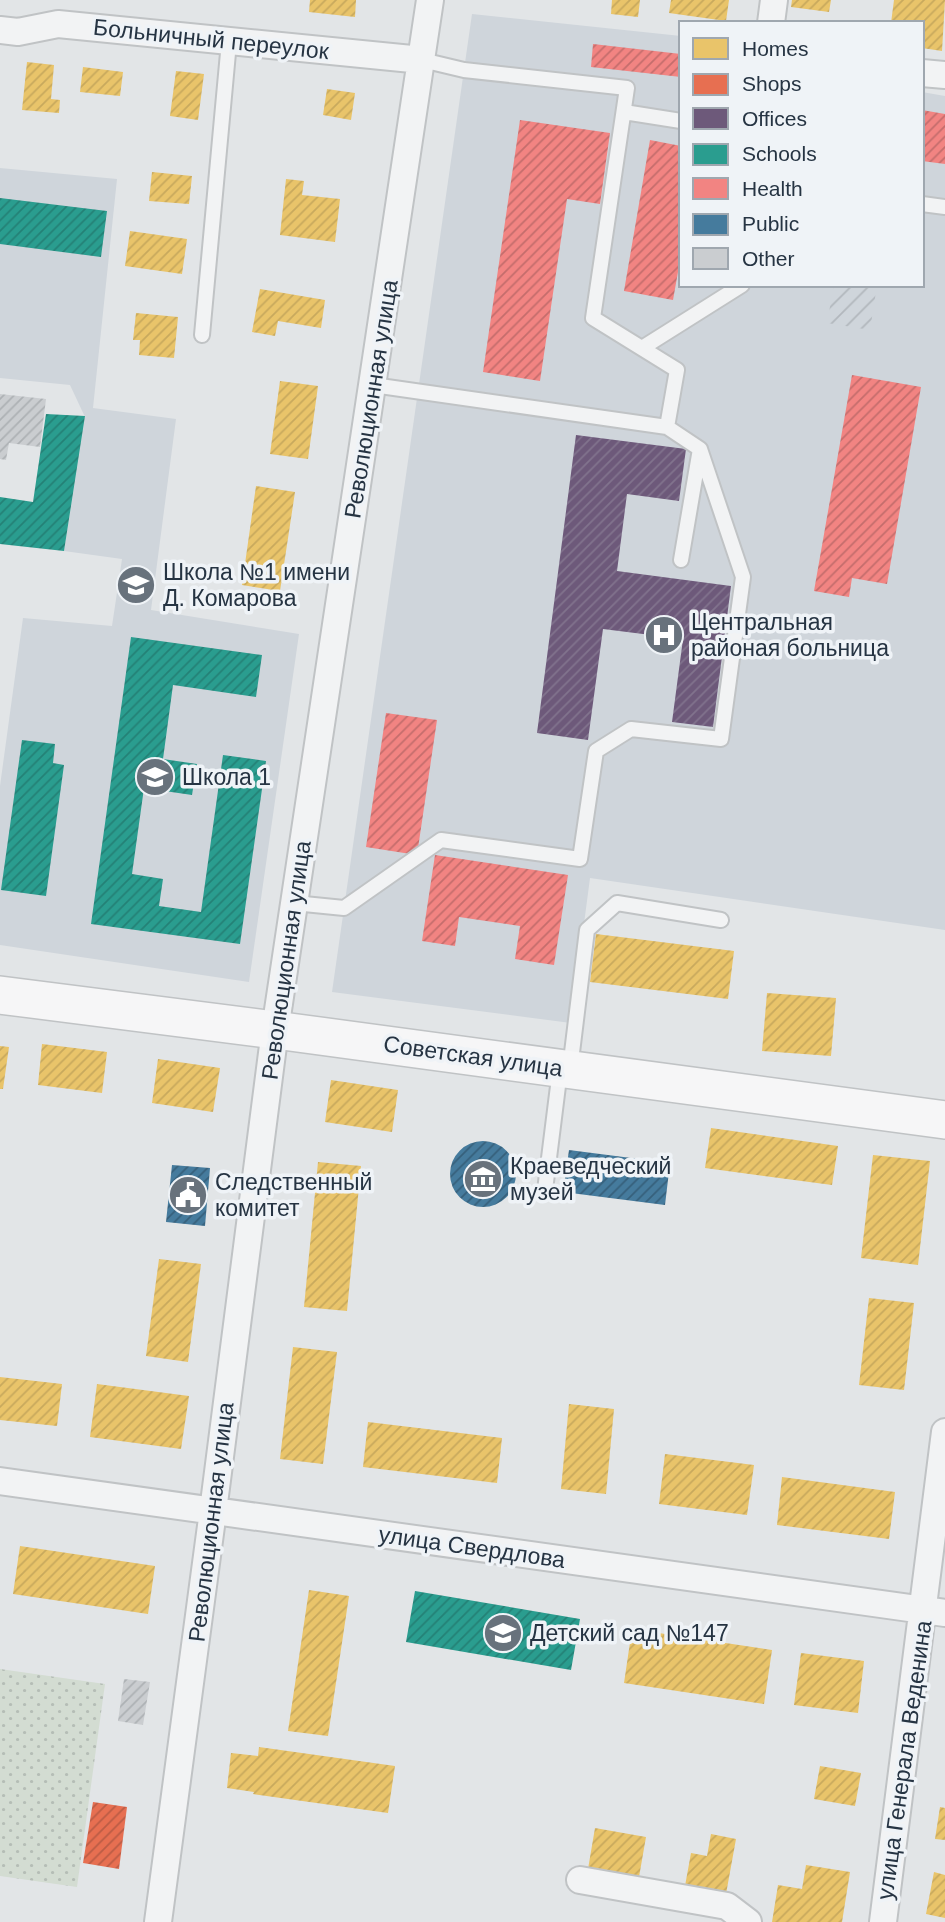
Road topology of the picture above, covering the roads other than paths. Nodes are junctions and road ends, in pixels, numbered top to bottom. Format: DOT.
graph roads {
  1 [pos="430,0"];
  2 [pos="774,0"];
  3 [pos="771,21"];
  4 [pos="0,30"];
  5 [pos="229,42"];
  6 [pos="422,60"];
  7 [pos="924,73"];
  8 [pos="945,75"];
  9 [pos="624,112"];
  10 [pos="679,121"];
  11 [pos="924,204"];
  12 [pos="945,207"];
  13 [pos="738,287"];
  14 [pos="202,335"];
  15 [pos="642,348"];
  16 [pos="373,386"];
  17 [pos="667,427"];
  18 [pos="700,449"];
  19 [pos="681,560"];
  20 [pos="294,903"];
  21 [pos="721,920"];
  22 [pos="0,995"];
  23 [pos="275,1030"];
  24 [pos="565,1069"];
  25 [pos="945,1120"];
  26 [pos="545,1190"];
  27 [pos="945,1432"];
  28 [pos="0,1481"];
  29 [pos="213,1511"];
  30 [pos="934,1611"];
  31 [pos="580,1880"];
  32 [pos="158,1922"];
  33 [pos="748,1922"];
  34 [pos="883,1922"];
  1 -- 6 [label="street, Революционная улица"];
  2 -- 3 [label="street"];
  4 -- 5 [label="street, Больничный переулок"];
  5 -- 6 [label="street, Больничный переулок"];
  5 -- 14 [label="lane"];
  6 -- 9 [label="lane"];
  6 -- 16 [label="street, Революционная улица"];
  7 -- 8 [label="street"];
  9 -- 10 [label="lane"];
  9 -- 15 [label="lane"];
  11 -- 12 [label="lane"];
  13 -- 15 [label="lane"];
  15 -- 17 [label="lane"];
  16 -- 17 [label="lane"];
  16 -- 20 [label="street, Революционная улица"];
  17 -- 18 [label="lane"];
  18 -- 19 [label="lane"];
  18 -- 20 [label="lane"];
  20 -- 23 [label="street, Революционная улица"];
  21 -- 24 [label="lane"];
  22 -- 23 [label="street, Советская улица"];
  23 -- 24 [label="street, Советская улица"];
  23 -- 29 [label="street, Революционная улица"];
  24 -- 25 [label="street, Советская улица"];
  24 -- 26 [label="lane"];
  27 -- 30 [label="street, улица Генерала Веденина"];
  28 -- 29 [label="street, улица Свердлова"];
  29 -- 30 [label="street, улица Свердлова"];
  29 -- 32 [label="street, Революционная улица"];
  30 -- 34 [label="street, улица Генерала Веденина"];
  31 -- 33 [label="street"];
}
